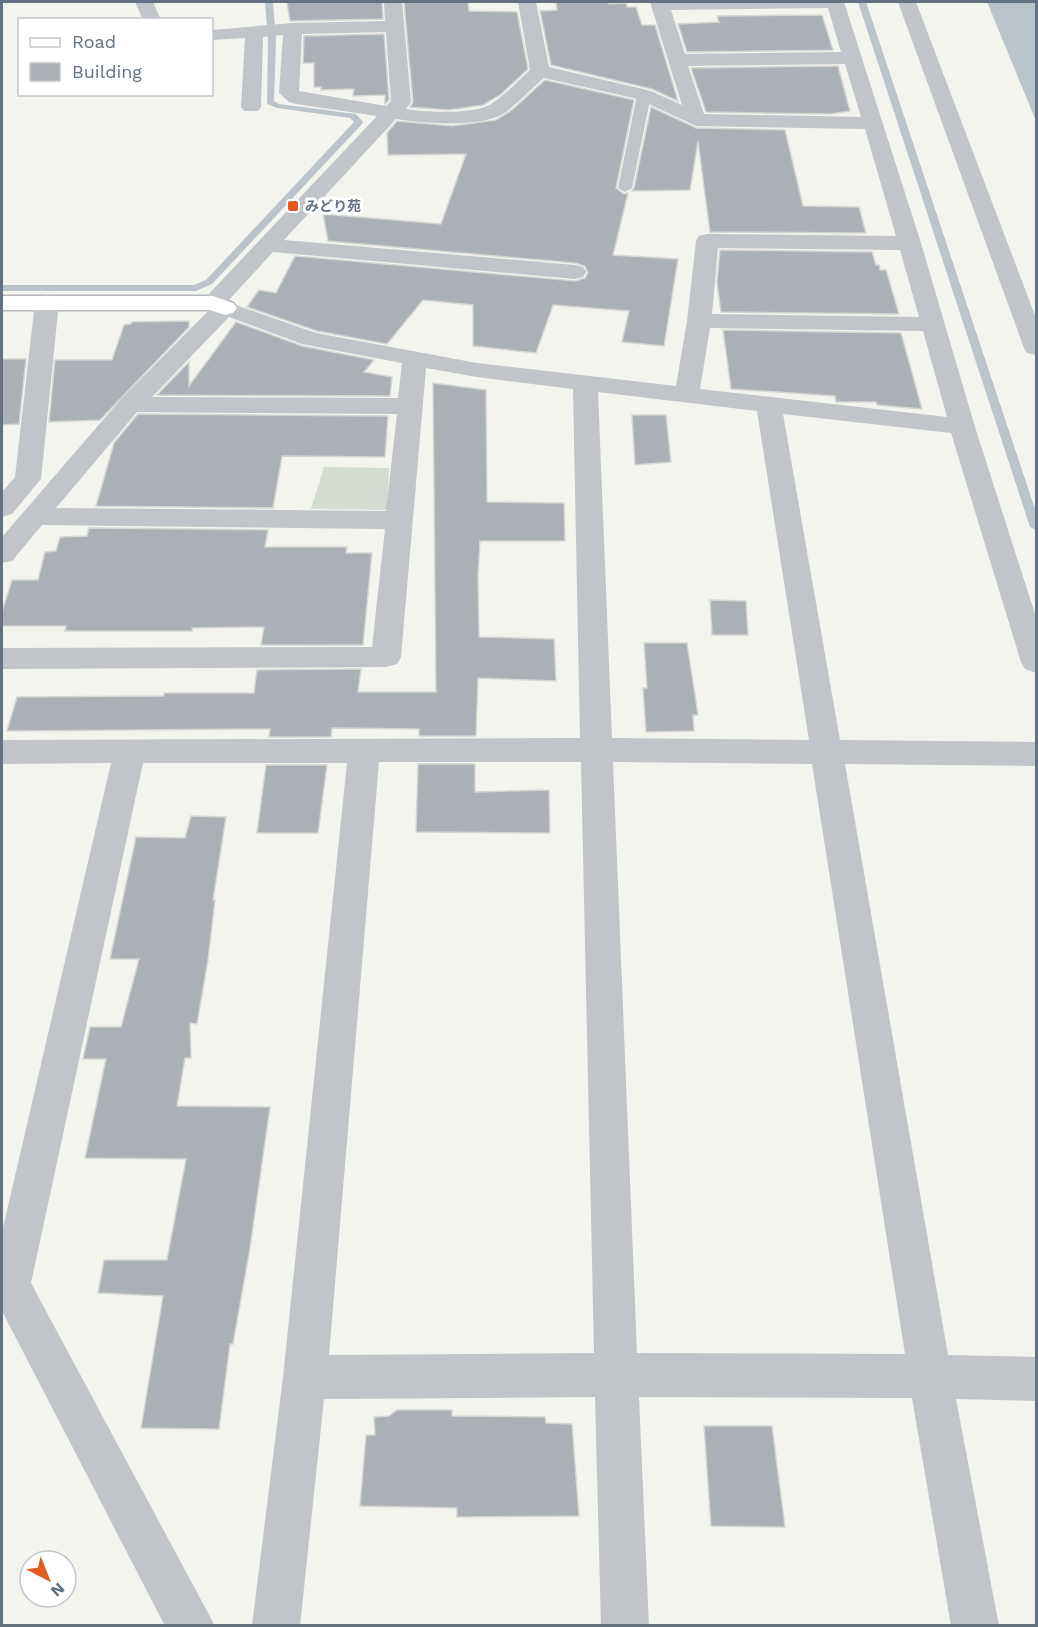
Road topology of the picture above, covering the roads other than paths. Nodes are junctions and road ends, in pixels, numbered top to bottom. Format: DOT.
graph roads {
  1 [pos="144,2"];
  2 [pos="393,2"];
  3 [pos="527,2"];
  4 [pos="835,2"];
  5 [pos="907,2"];
  6 [pos="660,3"];
  7 [pos="151,18"];
  8 [pos="395,26"];
  9 [pos="287,29"];
  10 [pos="257,31"];
  11 [pos="213,35"];
  12 [pos="852,58"];
  13 [pos="676,60"];
  14 [pos="540,71"];
  15 [pos="644,95"];
  16 [pos="251,107"];
  17 [pos="390,113"];
  18 [pos="696,120"];
  19 [pos="873,123"];
  20 [pos="625,188"];
  21 [pos="910,243"];
  22 [pos="269,245"];
  23 [pos="575,272"];
  24 [pos="47,302"];
  25 [pos="2,303"];
  26 [pos="219,306"];
  27 [pos="699,321"];
  28 [pos="933,324"];
  29 [pos="1036,348"];
  30 [pos="415,358"];
  31 [pos="585,383"];
  32 [pos="687,394"];
  33 [pos="130,404"];
  34 [pos="770,405"];
  35 [pos="410,406"];
  36 [pos="962,427"];
  37 [pos="2,508"];
  38 [pos="33,516"];
  39 [pos="399,520"];
  40 [pos="2,554"];
  41 [pos="2,660"];
  42 [pos="1036,662"];
  43 [pos="596,750"];
  44 [pos="364,751"];
  45 [pos="827,751"];
  46 [pos="2,752"];
  47 [pos="130,752"];
  48 [pos="1036,754"];
  49 [pos="616,1375"];
  50 [pos="930,1376"];
  51 [pos="305,1377"];
  52 [pos="1036,1379"];
  53 [pos="190,1626"];
  54 [pos="276,1626"];
  55 [pos="626,1626"];
  56 [pos="975,1626"];
  1 -- 7 [label="street"];
  2 -- 8 [label="street"];
  3 -- 14 [label="street"];
  4 -- 6 [label="street"];
  4 -- 12 [label="street"];
  5 -- 29 [label="street"];
  6 -- 13 [label="street"];
  8 -- 9 [label="street"];
  8 -- 17 [label="street"];
  9 -- 10 [label="street"];
  9 -- 17 [label="street"];
  10 -- 11 [label="street"];
  10 -- 16 [label="street"];
  12 -- 13 [label="street"];
  12 -- 19 [label="street"];
  13 -- 18 [label="street"];
  14 -- 15 [label="street"];
  14 -- 17 [label="street"];
  15 -- 18 [label="street"];
  15 -- 20 [label="lane"];
  17 -- 22 [label="street"];
  18 -- 19 [label="street"];
  19 -- 21 [label="street"];
  21 -- 27 [label="street"];
  21 -- 28 [label="street"];
  22 -- 23 [label="street"];
  22 -- 26 [label="street"];
  24 -- 25 [label="street"];
  24 -- 26 [label="street"];
  24 -- 37 [label="street"];
  26 -- 30 [label="street"];
  26 -- 33 [label="street"];
  27 -- 28 [label="street"];
  27 -- 32 [label="street"];
  28 -- 36 [label="street"];
  30 -- 31 [label="street"];
  30 -- 35 [label="street"];
  31 -- 32 [label="street"];
  31 -- 43 [label="street"];
  32 -- 34 [label="street"];
  33 -- 35 [label="street"];
  33 -- 38 [label="street"];
  34 -- 36 [label="street"];
  34 -- 45 [label="street"];
  35 -- 39 [label="street"];
  36 -- 42 [label="street"];
  38 -- 39 [label="street"];
  38 -- 40 [label="street"];
  39 -- 41 [label="street"];
  43 -- 44 [label="street"];
  43 -- 45 [label="street"];
  43 -- 49 [label="street"];
  44 -- 47 [label="street"];
  44 -- 51 [label="street"];
  45 -- 48 [label="street"];
  45 -- 50 [label="street"];
  46 -- 47 [label="street"];
  47 -- 53 [label="street"];
  49 -- 50 [label="street"];
  49 -- 51 [label="street"];
  49 -- 55 [label="street"];
  50 -- 52 [label="street"];
  50 -- 56 [label="street"];
  51 -- 54 [label="street"];
}
